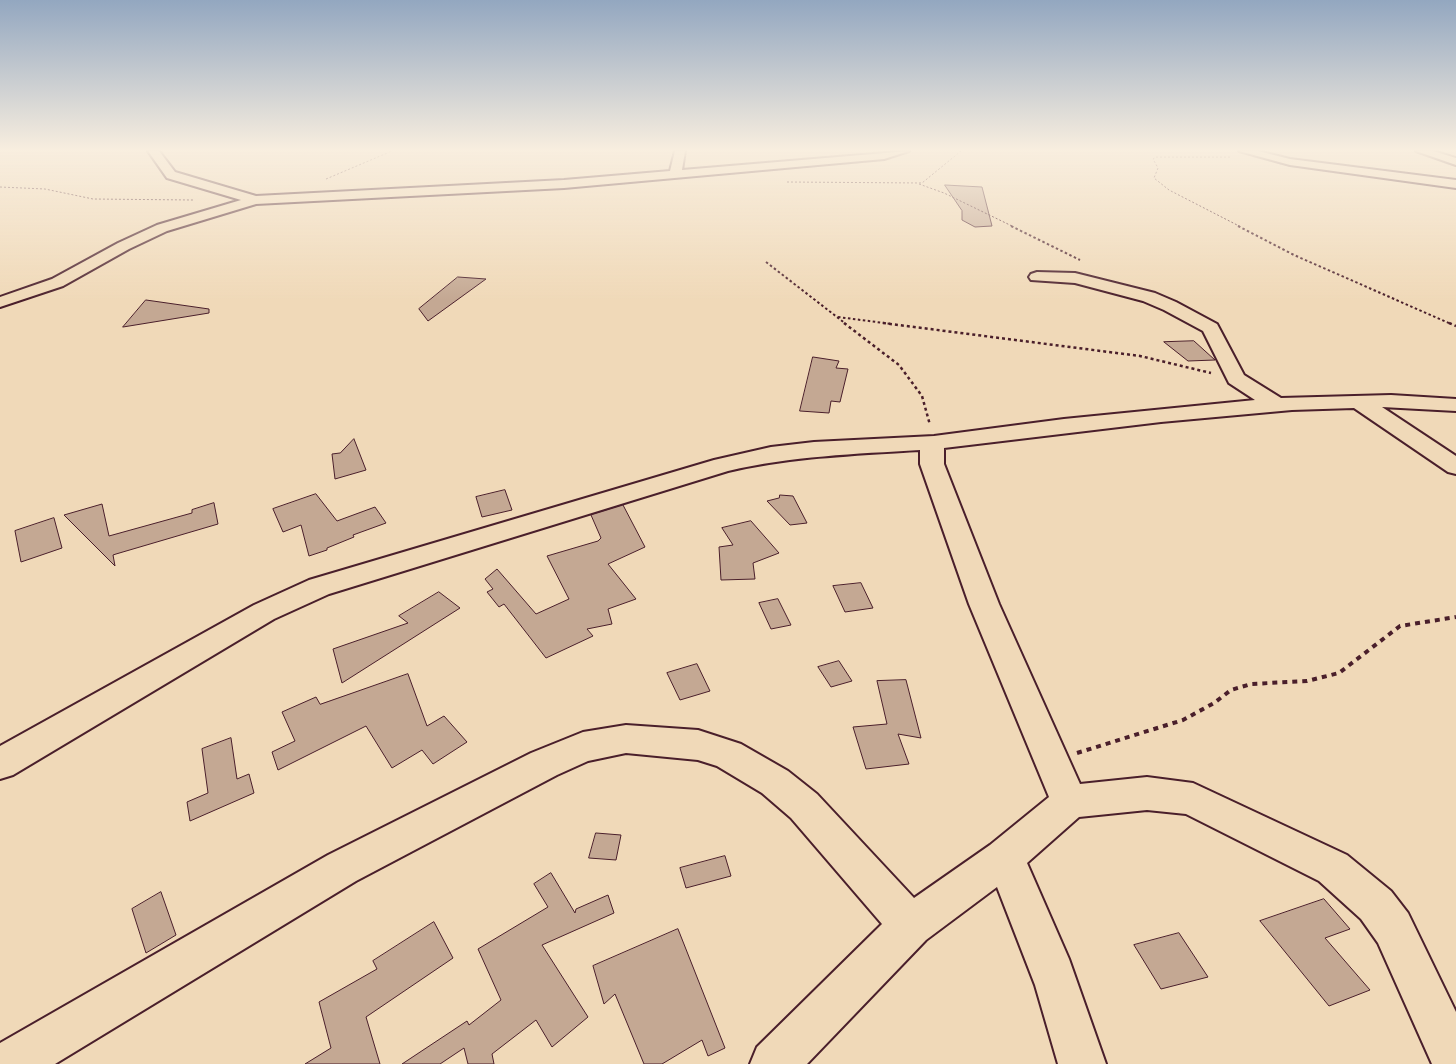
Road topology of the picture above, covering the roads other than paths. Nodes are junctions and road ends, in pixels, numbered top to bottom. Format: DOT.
graph roads {
  1 [pos="254,201"];
  2 [pos="1037,277"];
  3 [pos="0,302"];
  4 [pos="1360,402"];
  5 [pos="1277,405"];
  6 [pos="1456,405"];
  7 [pos="934,443"];
  8 [pos="1456,467"];
  9 [pos="0,764"];
  10 [pos="1070,802"];
  11 [pos="1004,858"];
  12 [pos="911,925"];
  13 [pos="10,1064"];
  14 [pos="774,1064"];
  15 [pos="1082,1064"];
  16 [pos="1456,1064"];
  1 -- 3 [label="street"];
  2 -- 5 [label="street"];
  4 -- 5 [label="street"];
  4 -- 6 [label="street"];
  4 -- 8 [label="street"];
  5 -- 7 [label="street"];
  7 -- 9 [label="street"];
  7 -- 10 [label="street"];
  10 -- 11 [label="street"];
  10 -- 16 [label="street"];
  11 -- 12 [label="street"];
  11 -- 15 [label="street"];
  12 -- 13 [label="street"];
  12 -- 14 [label="street"];
}
